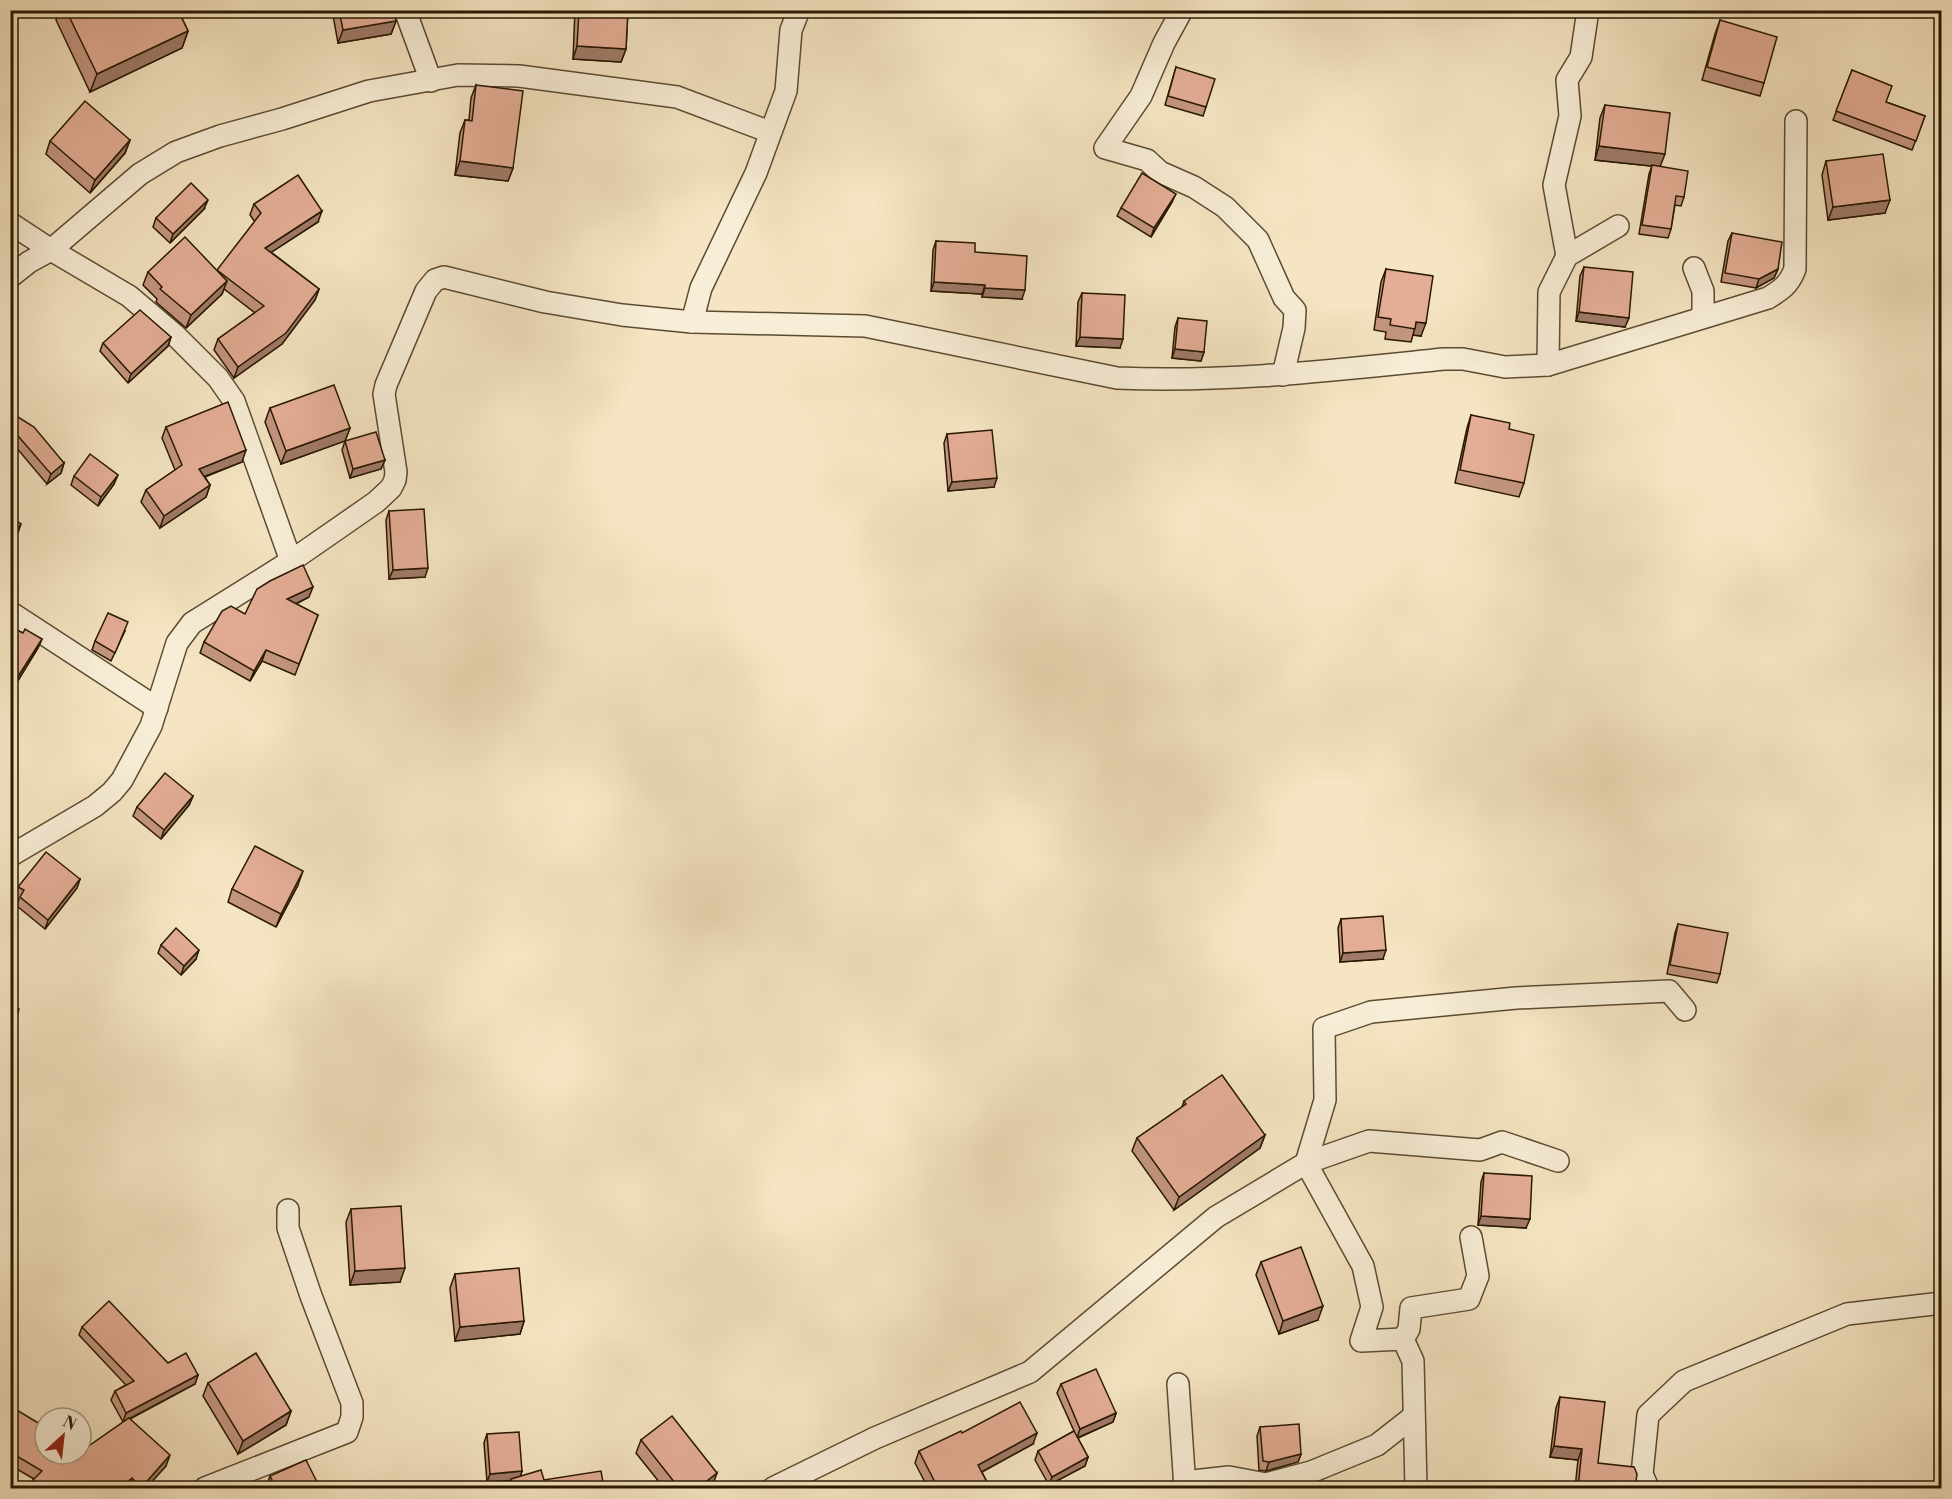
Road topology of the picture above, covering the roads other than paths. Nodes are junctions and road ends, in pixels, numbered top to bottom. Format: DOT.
graph roads {
  1 [pos="405,10"];
  2 [pos="799,10"];
  3 [pos="1182,10"];
  4 [pos="1588,10"];
  5 [pos="431,81"];
  6 [pos="1796,121"];
  7 [pos="770,132"];
  8 [pos="10,223"];
  9 [pos="1618,226"];
  10 [pos="51,250"];
  11 [pos="1567,256"];
  12 [pos="1694,268"];
  13 [pos="10,277"];
  14 [pos="1703,317"];
  15 [pos="692,322"];
  16 [pos="1548,365"];
  17 [pos="1283,375"];
  18 [pos="291,561"];
  19 [pos="10,612"];
  20 [pos="157,708"];
  21 [pos="10,856"];
  22 [pos="1685,1010"];
  23 [pos="1558,1161"];
  24 [pos="1306,1163"];
  25 [pos="288,1210"];
  26 [pos="1471,1237"];
  27 [pos="1941,1303"];
  28 [pos="1403,1340"];
  29 [pos="1178,1384"];
  30 [pos="1414,1416"];
  31 [pos="1185,1485"];
  32 [pos="205,1488"];
  33 [pos="773,1488"];
  34 [pos="1416,1488"];
  35 [pos="1648,1488"];
  1 -- 5 [label="street"];
  2 -- 7 [label="street"];
  3 -- 17 [label="street"];
  4 -- 11 [label="street"];
  5 -- 7 [label="street"];
  5 -- 10 [label="street"];
  6 -- 14 [label="street"];
  7 -- 15 [label="street"];
  8 -- 10 [label="street"];
  9 -- 11 [label="street"];
  10 -- 13 [label="street"];
  10 -- 18 [label="street"];
  11 -- 16 [label="street"];
  12 -- 14 [label="street"];
  14 -- 16 [label="street"];
  15 -- 17 [label="street"];
  15 -- 18 [label="street"];
  16 -- 17 [label="street"];
  18 -- 20 [label="street"];
  19 -- 20 [label="street"];
  20 -- 21 [label="street"];
  22 -- 24 [label="street"];
  23 -- 24 [label="street"];
  24 -- 28 [label="street"];
  24 -- 33 [label="street"];
  25 -- 32 [label="street"];
  26 -- 28 [label="street"];
  27 -- 35 [label="street"];
  28 -- 30 [label="street"];
  29 -- 31 [label="street"];
  30 -- 31 [label="street"];
  30 -- 34 [label="street"];
}
